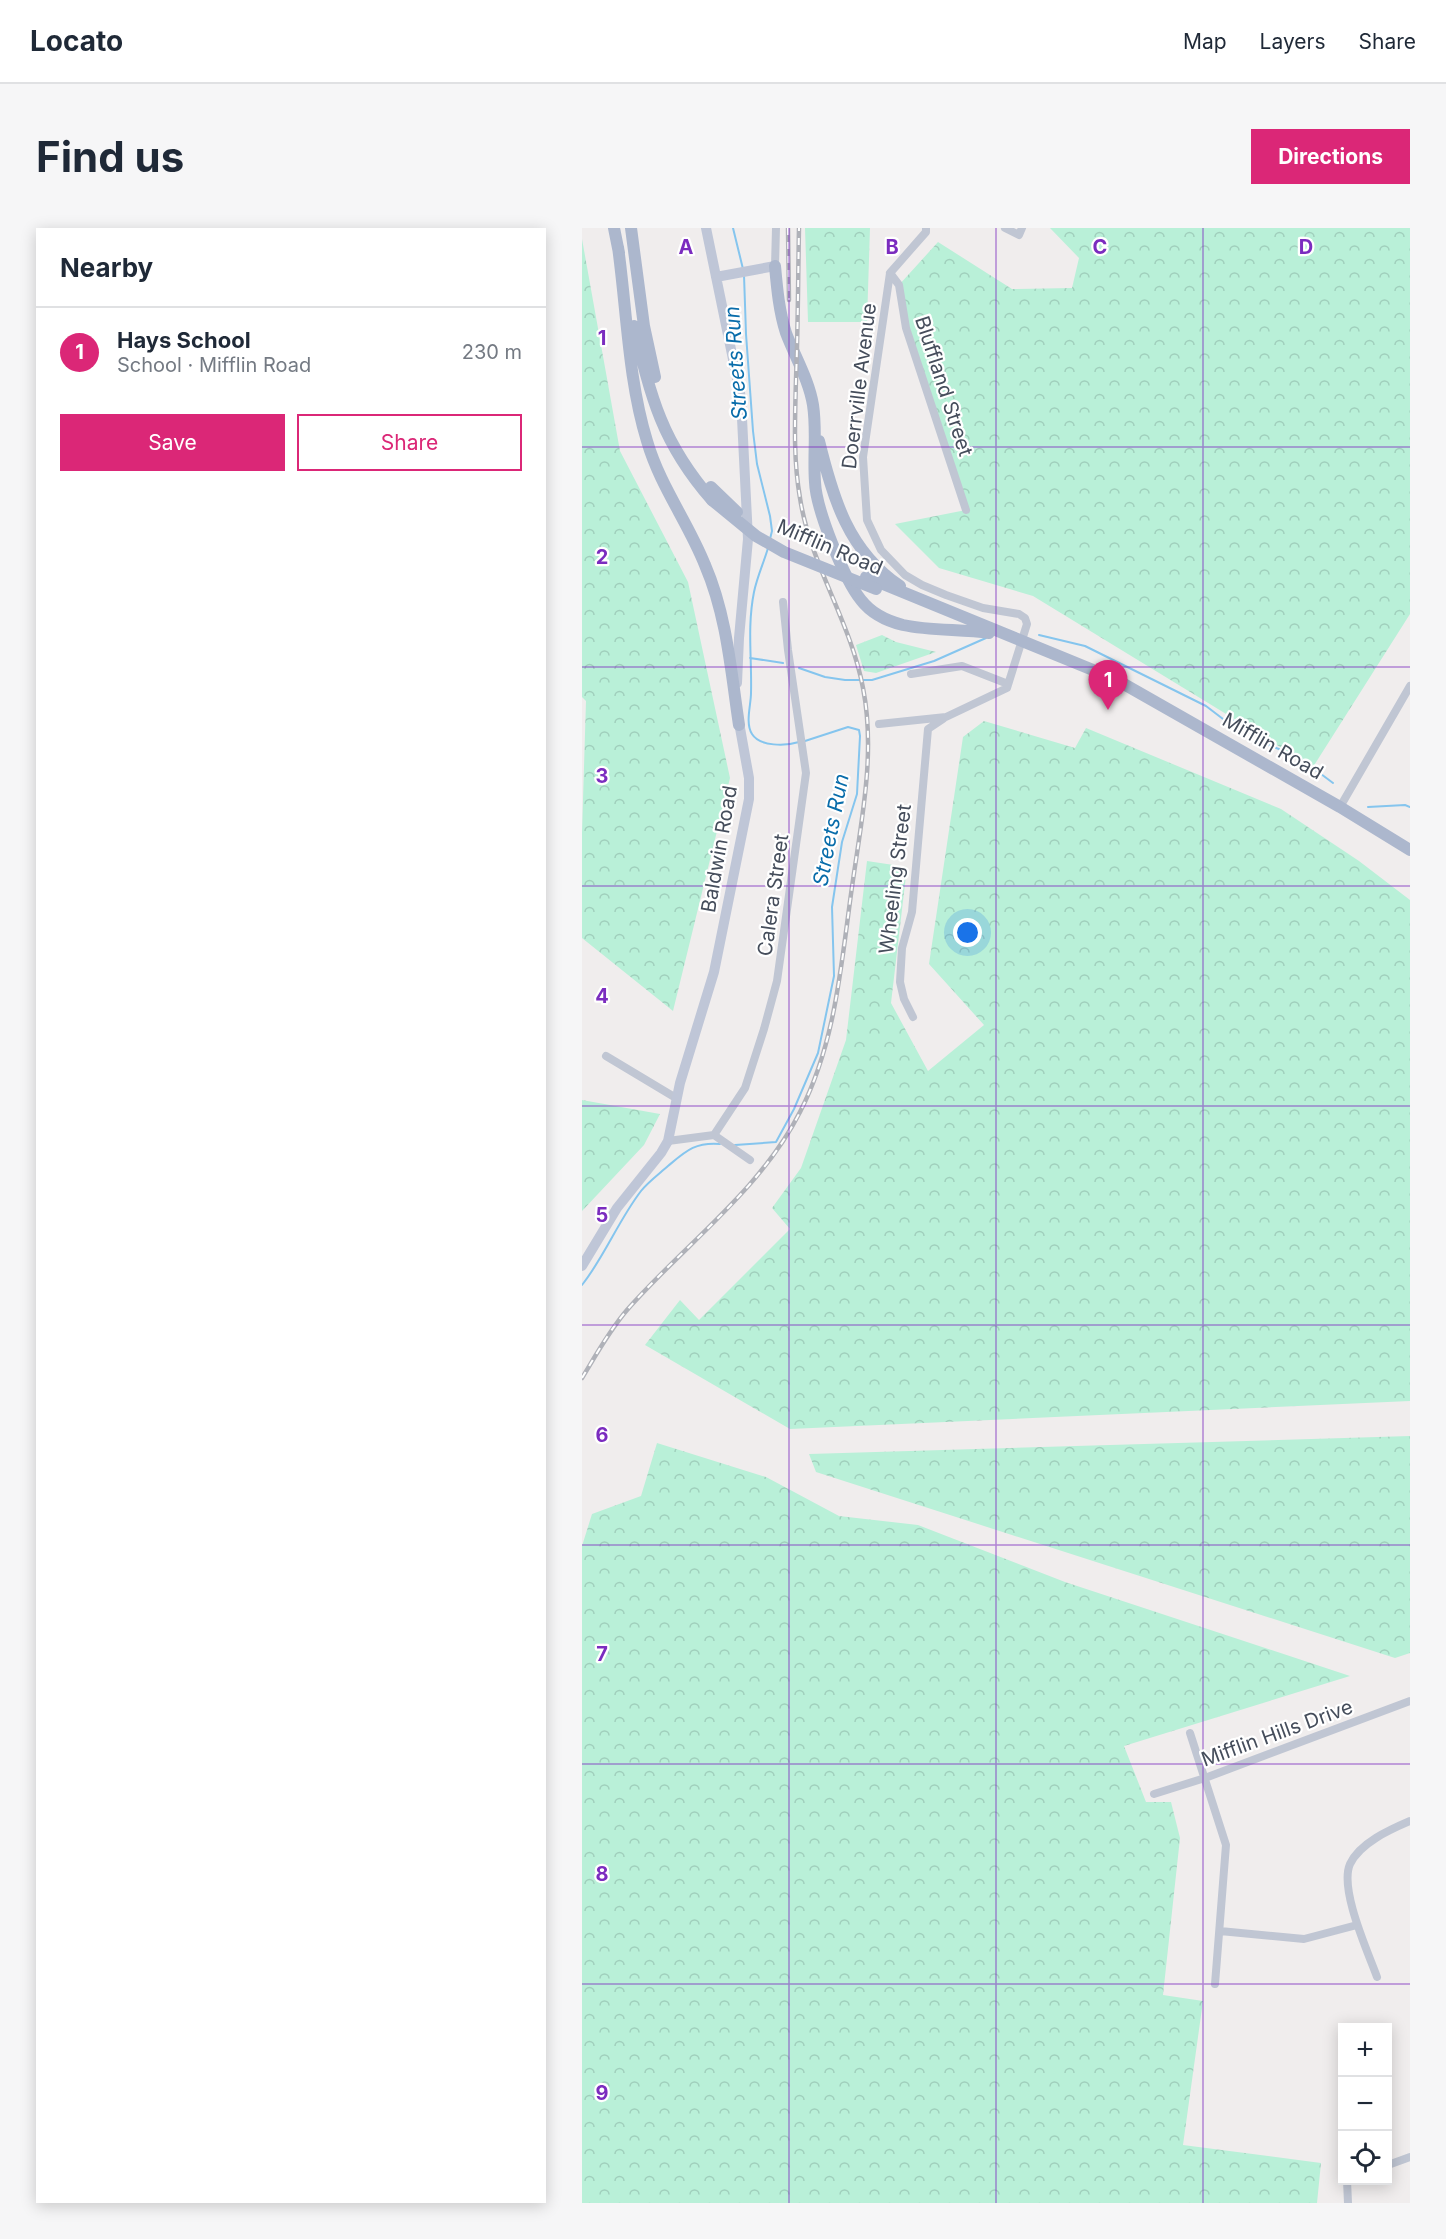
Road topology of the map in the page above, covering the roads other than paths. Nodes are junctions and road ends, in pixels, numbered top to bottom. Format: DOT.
graph roads {
  1 [pos="614,228"];
  2 [pos="631,228"];
  3 [pos="706,228"];
  4 [pos="776,228"];
  5 [pos="926,228"];
  6 [pos="1005,228"];
  7 [pos="1021,232"];
  8 [pos="618,247"];
  9 [pos="775,266"];
  10 [pos="890,273"];
  11 [pos="716,277"];
  12 [pos="815,425"];
  13 [pos="966,510"];
  14 [pos="917,596"];
  15 [pos="783,602"];
  16 [pos="982,625"];
  17 [pos="1017,639"];
  18 [pos="911,674"];
  19 [pos="1008,684"];
  20 [pos="1410,686"];
  21 [pos="946,717"];
  22 [pos="879,724"];
  23 [pos="739,725"];
  24 [pos="1340,807"];
  25 [pos="1410,850"];
  26 [pos="913,1017"];
  27 [pos="606,1056"];
  28 [pos="676,1098"];
  29 [pos="714,1134"];
  30 [pos="668,1141"];
  31 [pos="750,1160"];
  32 [pos="582,1266"];
  33 [pos="1410,1701"];
  34 [pos="1190,1733"];
  35 [pos="1205,1778"];
  36 [pos="1154,1794"];
  37 [pos="1410,1821"];
  38 [pos="1357,1925"];
  39 [pos="1220,1931"];
  40 [pos="1377,1977"];
  41 [pos="1215,1984"];
  42 [pos="1410,2157"];
  43 [pos="1392,2164"];
  44 [pos="1347,2185"];
  45 [pos="1348,2203"];
  1 -- 8 [label="main road, Mifflin Road"];
  2 -- 14 [label="main road, Mifflin Road, bridge"];
  3 -- 11 [label="main road, Baldwin Road"];
  4 -- 9 [label="street"];
  5 -- 10 [label="street"];
  6 -- 7 [label="street"];
  8 -- 16 [label="main road, Mifflin Road, bridge"];
  8 -- 23 [label="main road"];
  9 -- 11 [label="main road"];
  9 -- 12 [label="main road"];
  10 -- 13 [label="street, Bluffland Street"];
  10 -- 17 [label="street, Doerrville Avenue"];
  11 -- 23 [label="main road, Baldwin Road"];
  12 -- 14 [label="main road"];
  12 -- 17 [label="main road"];
  14 -- 16 [label="main road, Mifflin Road"];
  15 -- 29 [label="street, Calera Street"];
  16 -- 17 [label="main road, Mifflin Road"];
  17 -- 19 [label="street"];
  17 -- 24 [label="main road, Mifflin Road"];
  18 -- 19 [label="street"];
  19 -- 21 [label="street"];
  20 -- 24 [label="street"];
  21 -- 22 [label="street"];
  21 -- 26 [label="street, Wheeling Street"];
  23 -- 28 [label="main road, Baldwin Road"];
  24 -- 25 [label="main road, Mifflin Road"];
  27 -- 28 [label="street"];
  28 -- 30 [label="main road, Baldwin Road"];
  29 -- 30 [label="street"];
  29 -- 31 [label="street"];
  30 -- 32 [label="main road, Baldwin Road"];
  33 -- 35 [label="street, Mifflin Hills Drive"];
  34 -- 35 [label="street"];
  35 -- 36 [label="street, Mifflin Hills Drive"];
  35 -- 39 [label="street"];
  37 -- 38 [label="street"];
  38 -- 39 [label="street"];
  38 -- 40 [label="street"];
  39 -- 41 [label="street"];
  42 -- 43 [label="street"];
  44 -- 45 [label="street"];
}
